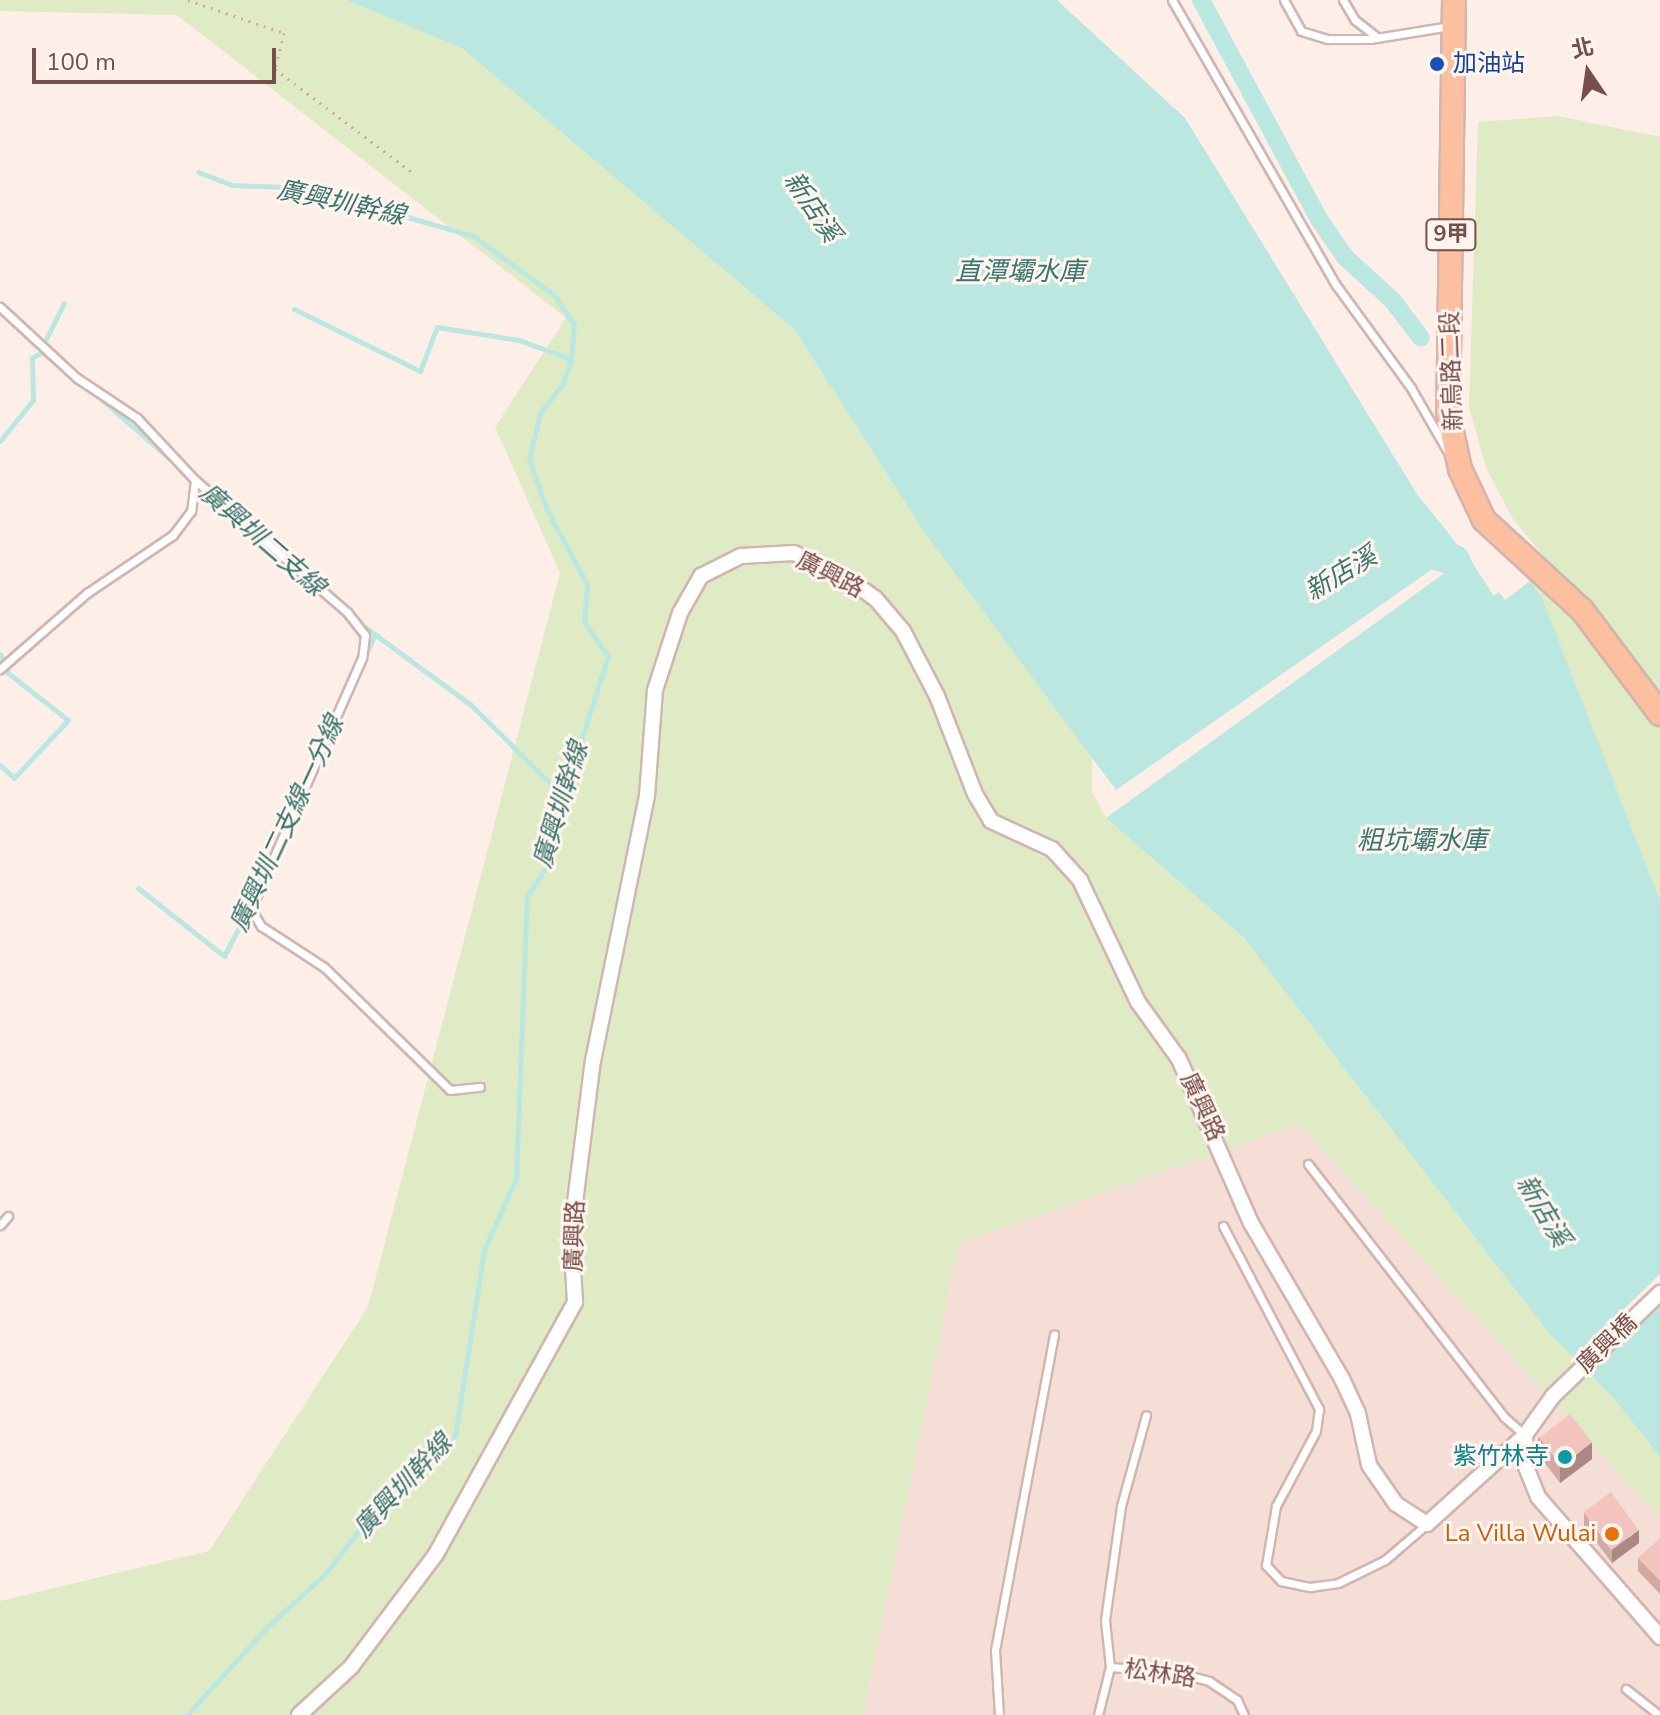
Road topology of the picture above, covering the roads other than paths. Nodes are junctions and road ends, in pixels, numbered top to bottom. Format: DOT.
graph roads {
  1 [pos="1172,0"];
  2 [pos="1284,0"];
  3 [pos="1343,0"];
  4 [pos="1454,0"];
  5 [pos="1452,26"];
  6 [pos="1378,38"];
  7 [pos="0,307"];
  8 [pos="1460,469"];
  9 [pos="195,480"];
  10 [pos="0,669"];
  11 [pos="1660,714"];
  12 [pos="480,1087"];
  13 [pos="1308,1164"];
  14 [pos="8,1216"];
  15 [pos="0,1225"];
  16 [pos="1223,1226"];
  17 [pos="1660,1293"];
  18 [pos="1054,1334"];
  19 [pos="1146,1415"];
  20 [pos="1525,1435"];
  21 [pos="1427,1524"];
  22 [pos="1660,1637"];
  23 [pos="1110,1667"];
  24 [pos="1626,1689"];
  25 [pos="299,1715"];
  26 [pos="999,1715"];
  27 [pos="1098,1715"];
  28 [pos="1244,1715"];
  29 [pos="1659,1715"];
  1 -- 8 [label="lane"];
  2 -- 6 [label="lane"];
  3 -- 6 [label="lane"];
  4 -- 5 [label="main road, 新烏路二段 / 9甲"];
  5 -- 6 [label="lane"];
  5 -- 8 [label="main road, 新烏路二段 / 9甲"];
  7 -- 9 [label="lane"];
  8 -- 11 [label="main road, 新烏路二段 / 9甲"];
  9 -- 10 [label="lane"];
  9 -- 12 [label="lane"];
  13 -- 20 [label="lane"];
  14 -- 15 [label="lane"];
  16 -- 21 [label="lane"];
  17 -- 20 [label="street, 廣興橋"];
  18 -- 26 [label="lane"];
  19 -- 23 [label="lane"];
  20 -- 21 [label="street"];
  20 -- 22 [label="street"];
  21 -- 25 [label="street, 廣興路"];
  23 -- 27 [label="lane, 松林路"];
  23 -- 28 [label="lane, 松林路"];
  24 -- 29 [label="lane"];
}
